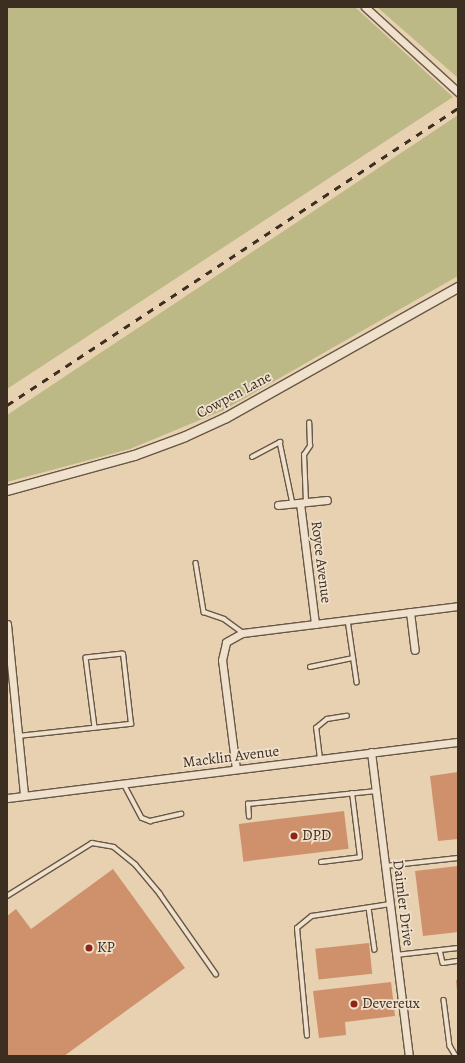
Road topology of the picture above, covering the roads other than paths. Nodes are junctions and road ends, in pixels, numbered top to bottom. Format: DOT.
graph roads {
  1 [pos="365,7"];
  2 [pos="458,92"];
  3 [pos="458,287"];
  4 [pos="309,422"];
  5 [pos="252,457"];
  6 [pos="7,490"];
  7 [pos="327,500"];
  8 [pos="300,503"];
  9 [pos="278,505"];
  10 [pos="196,563"];
  11 [pos="458,606"];
  12 [pos="410,612"];
  13 [pos="348,620"];
  14 [pos="7,624"];
  15 [pos="315,624"];
  16 [pos="242,633"];
  17 [pos="415,650"];
  18 [pos="354,658"];
  19 [pos="310,667"];
  20 [pos="357,682"];
  21 [pos="347,716"];
  22 [pos="95,728"];
  23 [pos="18,736"];
  24 [pos="458,742"];
  25 [pos="371,752"];
  26 [pos="320,759"];
  27 [pos="236,770"];
  28 [pos="123,783"];
  29 [pos="376,791"];
  30 [pos="352,793"];
  31 [pos="24,795"];
  32 [pos="7,798"];
  33 [pos="181,814"];
  34 [pos="249,818"];
  35 [pos="458,858"];
  36 [pos="320,862"];
  37 [pos="385,866"];
  38 [pos="7,896"];
  39 [pos="390,904"];
  40 [pos="369,908"];
  41 [pos="458,948"];
  42 [pos="375,950"];
  43 [pos="440,950"];
  44 [pos="396,955"];
  45 [pos="458,961"];
  46 [pos="216,974"];
  47 [pos="444,1000"];
  48 [pos="307,1036"];
  49 [pos="409,1056"];
  50 [pos="456,1056"];
  1 -- 2 [label="street"];
  3 -- 6 [label="street, Cowpen Lane"];
  4 -- 8 [label="lane"];
  5 -- 8 [label="lane"];
  7 -- 8 [label="street, Royce Avenue"];
  8 -- 9 [label="street, Royce Avenue"];
  8 -- 15 [label="street, Royce Avenue"];
  10 -- 16 [label="lane"];
  11 -- 12 [label="street, Royce Avenue"];
  12 -- 13 [label="street, Royce Avenue"];
  12 -- 17 [label="street"];
  13 -- 15 [label="street, Royce Avenue"];
  13 -- 18 [label="lane"];
  14 -- 23 [label="street"];
  15 -- 16 [label="street, Royce Avenue"];
  16 -- 27 [label="street, Royce Avenue"];
  18 -- 19 [label="lane"];
  18 -- 20 [label="lane"];
  21 -- 26 [label="lane"];
  22 -- 22 [label="lane"];
  22 -- 23 [label="lane"];
  23 -- 31 [label="street"];
  24 -- 25 [label="street, Macklin Avenue"];
  25 -- 26 [label="street, Macklin Avenue"];
  25 -- 29 [label="street, Daimler Drive"];
  26 -- 27 [label="street, Macklin Avenue"];
  27 -- 28 [label="street, Macklin Avenue"];
  28 -- 31 [label="street, Macklin Avenue"];
  28 -- 33 [label="lane"];
  29 -- 30 [label="lane"];
  29 -- 37 [label="street, Daimler Drive"];
  30 -- 34 [label="lane"];
  30 -- 36 [label="lane"];
  31 -- 32 [label="street, Macklin Avenue"];
  35 -- 37 [label="lane"];
  37 -- 39 [label="street, Daimler Drive"];
  38 -- 46 [label="lane"];
  39 -- 40 [label="lane"];
  39 -- 44 [label="street, Daimler Drive"];
  40 -- 42 [label="lane"];
  40 -- 48 [label="lane"];
  41 -- 43 [label="lane"];
  43 -- 44 [label="lane"];
  43 -- 45 [label="lane"];
  44 -- 49 [label="street, Daimler Drive"];
  47 -- 50 [label="lane"];
}
